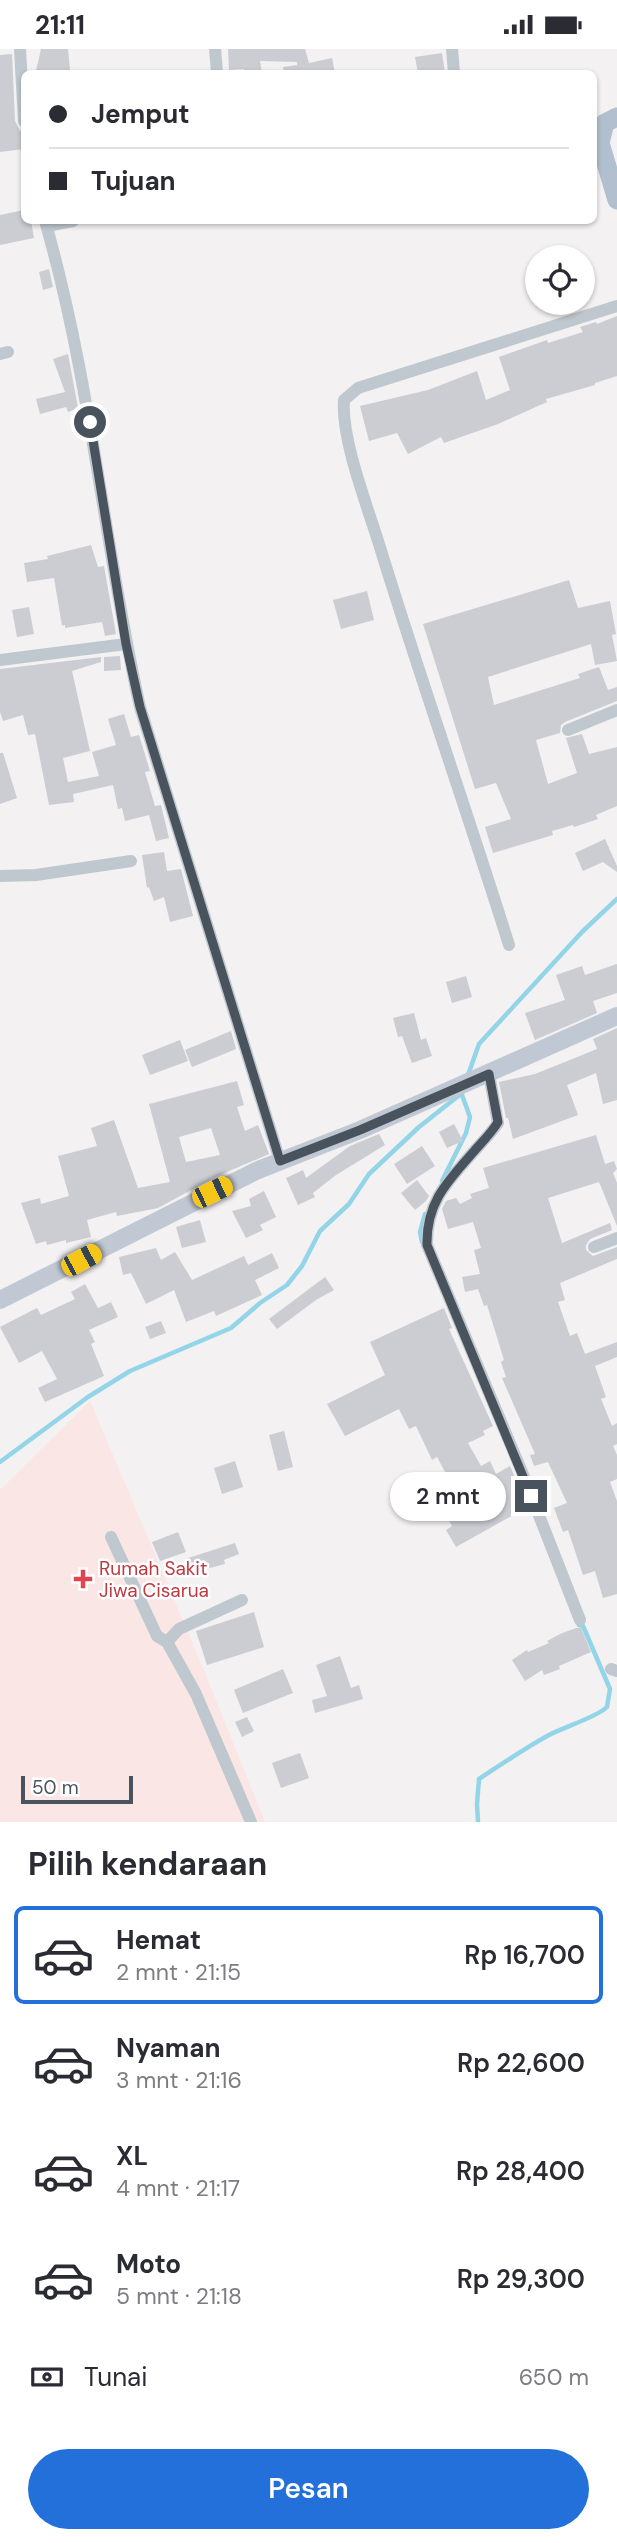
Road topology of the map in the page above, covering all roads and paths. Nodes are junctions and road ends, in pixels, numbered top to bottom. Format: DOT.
graph roads {
  1 [pos="20,49"];
  2 [pos="215,49"];
  3 [pos="452,49"];
  4 [pos="21,70"];
  5 [pos="217,70"];
  6 [pos="454,70"];
  7 [pos="605,121"];
  8 [pos="617,200"];
  9 [pos="46,224"];
  10 [pos="617,306"];
  11 [pos="126,644"];
  12 [pos="0,660"];
  13 [pos="617,711"];
  14 [pos="568,730"];
  15 [pos="131,861"];
  16 [pos="0,876"];
  17 [pos="509,945"];
  18 [pos="617,1016"];
  19 [pos="489,1074"];
  20 [pos="280,1161"];
  21 [pos="617,1238"];
  22 [pos="594,1247"];
  23 [pos="0,1300"];
  24 [pos="111,1537"];
  25 [pos="242,1599"];
  26 [pos="580,1620"];
  27 [pos="167,1642"];
  28 [pos="251,1822"];
  1 -- 4 [label="street"];
  2 -- 5 [label="street"];
  3 -- 6 [label="street"];
  7 -- 8 [label="main road"];
  9 -- 11 [label="street"];
  10 -- 17 [label="street"];
  11 -- 12 [label="street"];
  11 -- 20 [label="street"];
  13 -- 14 [label="street"];
  15 -- 16 [label="street"];
  18 -- 19 [label="street"];
  19 -- 20 [label="street"];
  19 -- 26 [label="street"];
  20 -- 23 [label="street"];
  21 -- 22 [label="street"];
  24 -- 27 [label="street"];
  25 -- 27 [label="street"];
  27 -- 28 [label="street"];
}
